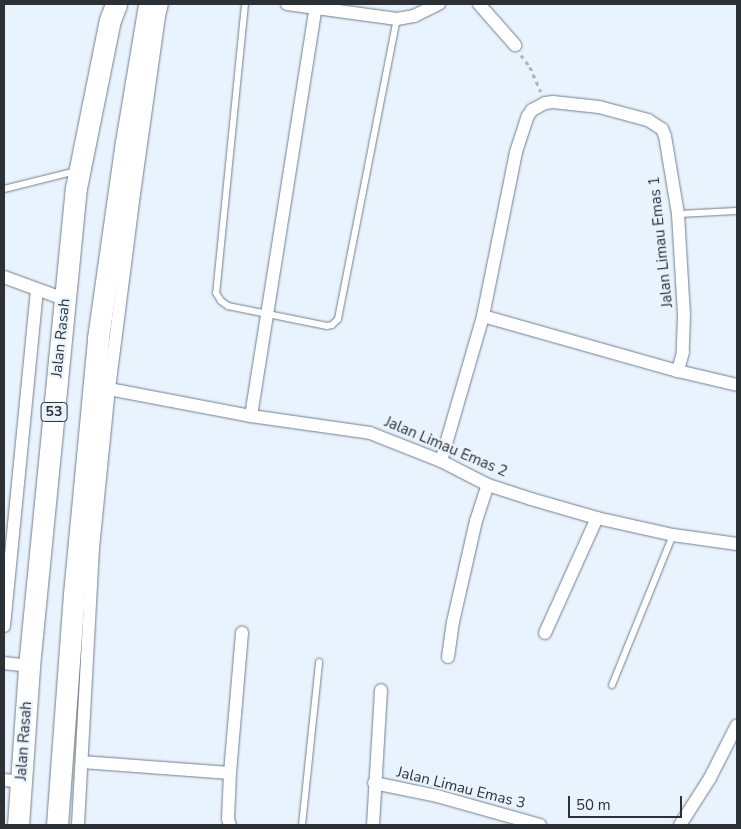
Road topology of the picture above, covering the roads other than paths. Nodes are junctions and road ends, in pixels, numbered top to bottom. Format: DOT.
graph roads {
  1 [pos="116,4"];
  2 [pos="245,4"];
  3 [pos="287,4"];
  4 [pos="439,4"];
  5 [pos="479,4"];
  6 [pos="152,5"];
  7 [pos="316,8"];
  8 [pos="397,19"];
  9 [pos="515,45"];
  10 [pos="80,170"];
  11 [pos="4,189"];
  12 [pos="737,211"];
  13 [pos="678,214"];
  14 [pos="4,277"];
  15 [pos="37,290"];
  16 [pos="64,299"];
  17 [pos="267,316"];
  18 [pos="483,316"];
  19 [pos="678,371"];
  20 [pos="737,385"];
  21 [pos="110,389"];
  22 [pos="251,416"];
  23 [pos="441,461"];
  24 [pos="488,485"];
  25 [pos="597,518"];
  26 [pos="673,536"];
  27 [pos="737,544"];
  28 [pos="4,626"];
  29 [pos="242,632"];
  30 [pos="545,633"];
  31 [pos="448,657"];
  32 [pos="319,662"];
  33 [pos="4,663"];
  34 [pos="29,666"];
  35 [pos="612,685"];
  36 [pos="381,690"];
  37 [pos="737,725"];
  38 [pos="82,762"];
  39 [pos="230,773"];
  40 [pos="13,781"];
  41 [pos="374,784"];
  42 [pos="16,818"];
  43 [pos="57,825"];
  44 [pos="78,825"];
  45 [pos="230,825"];
  46 [pos="302,825"];
  47 [pos="373,825"];
  48 [pos="540,825"];
  49 [pos="680,825"];
  1 -- 10 [label="highway, Jalan Rasah / 53"];
  2 -- 17 [label="lane"];
  3 -- 7 [label="street"];
  4 -- 8 [label="street"];
  5 -- 9 [label="street"];
  6 -- 21 [label="street"];
  6 -- 43 [label="highway, 53"];
  7 -- 8 [label="street"];
  7 -- 17 [label="street"];
  8 -- 17 [label="lane"];
  10 -- 11 [label="lane"];
  10 -- 16 [label="highway, Jalan Rasah / 53"];
  12 -- 13 [label="lane"];
  13 -- 18 [label="street, Jalan Limau Emas 1"];
  13 -- 19 [label="street, Jalan Limau Emas 1"];
  14 -- 15 [label="street"];
  15 -- 16 [label="street"];
  15 -- 28 [label="street"];
  16 -- 34 [label="highway, Jalan Rasah / 53"];
  17 -- 22 [label="street"];
  18 -- 19 [label="street"];
  18 -- 23 [label="street"];
  19 -- 20 [label="street"];
  21 -- 22 [label="street, Jalan Limau Emas 2"];
  21 -- 38 [label="street"];
  22 -- 23 [label="street, Jalan Limau Emas 2"];
  23 -- 24 [label="street, Jalan Limau Emas 2"];
  24 -- 25 [label="street, Jalan Limau Emas 2"];
  24 -- 31 [label="street"];
  25 -- 26 [label="street, Jalan Limau Emas 2"];
  25 -- 30 [label="street"];
  26 -- 27 [label="street, Jalan Limau Emas 2"];
  26 -- 35 [label="lane"];
  29 -- 39 [label="street"];
  32 -- 46 [label="lane"];
  33 -- 34 [label="street"];
  34 -- 40 [label="highway, Jalan Rasah / 53"];
  36 -- 41 [label="street"];
  37 -- 49 [label="street"];
  38 -- 39 [label="street"];
  38 -- 44 [label="street"];
  39 -- 45 [label="street"];
  40 -- 42 [label="highway, Jalan Rasah / 53"];
  41 -- 47 [label="street"];
  41 -- 48 [label="street, Jalan Limau Emas 3"];
}
